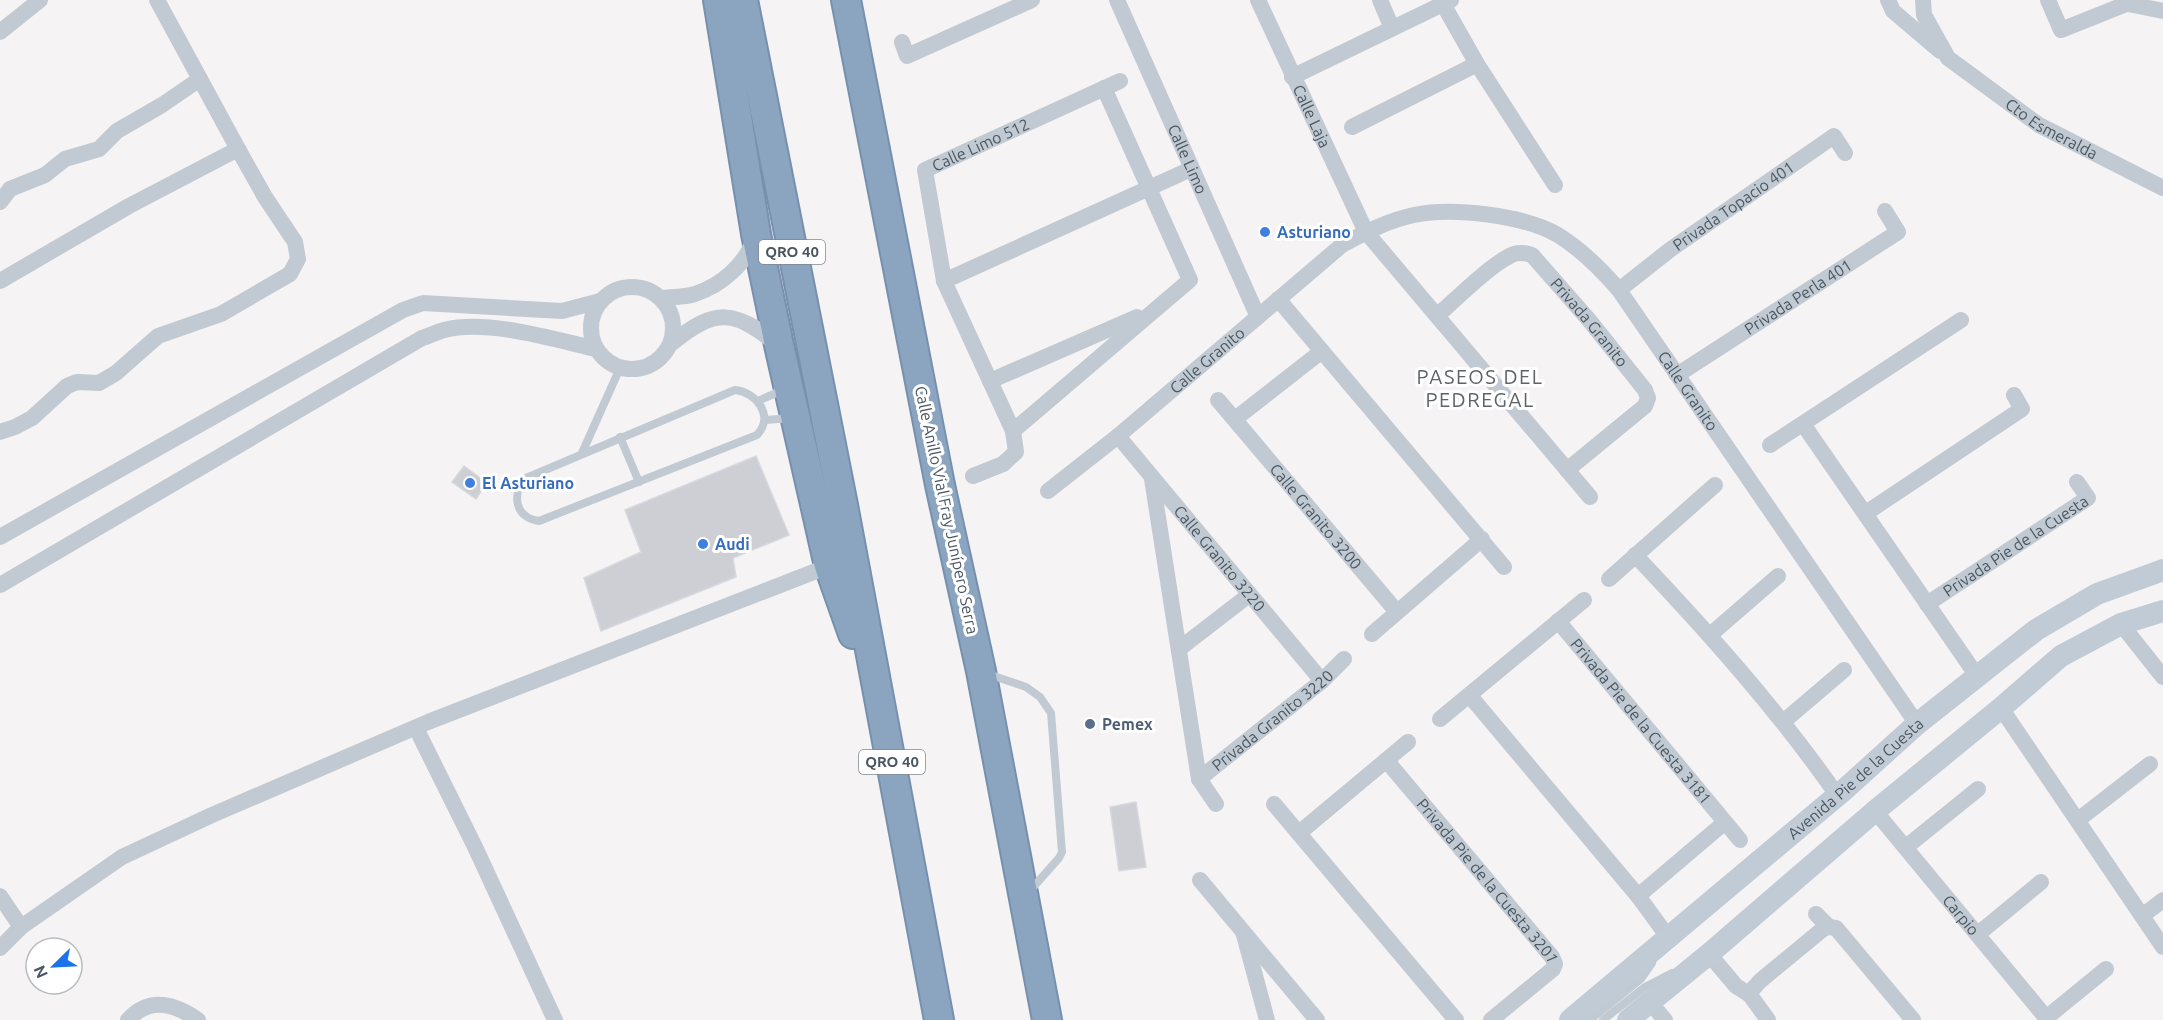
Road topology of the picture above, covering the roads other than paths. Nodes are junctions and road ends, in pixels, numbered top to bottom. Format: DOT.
graph roads {
  1 [pos="40,0"];
  2 [pos="158,0"];
  3 [pos="718,0"];
  4 [pos="742,0"];
  5 [pos="846,0"];
  6 [pos="1032,0"];
  7 [pos="1116,0"];
  8 [pos="1258,0"];
  9 [pos="1380,0"];
  10 [pos="1888,0"];
  11 [pos="1923,0"];
  12 [pos="2048,0"];
  13 [pos="1447,2"];
  14 [pos="2132,2"];
  15 [pos="2163,11"];
  16 [pos="1392,28"];
  17 [pos="0,32"];
  18 [pos="902,42"];
  19 [pos="1948,58"];
  20 [pos="1477,64"];
  21 [pos="1292,76"];
  22 [pos="200,79"];
  23 [pos="1120,81"];
  24 [pos="1104,88"];
  25 [pos="1352,128"];
  26 [pos="238,149"];
  27 [pos="1845,153"];
  28 [pos="1191,169"];
  29 [pos="1555,185"];
  30 [pos="2163,188"];
  31 [pos="1149,189"];
  32 [pos="0,202"];
  33 [pos="1885,211"];
  34 [pos="1366,232"];
  35 [pos="756,234"];
  36 [pos="0,281"];
  37 [pos="944,281"];
  38 [pos="1619,290"];
  39 [pos="662,298"];
  40 [pos="1278,299"];
  41 [pos="600,301"];
  42 [pos="1152,310"];
  43 [pos="1437,316"];
  44 [pos="1258,317"];
  45 [pos="1961,320"];
  46 [pos="672,342"];
  47 [pos="779,345"];
  48 [pos="596,349"];
  49 [pos="1322,351"];
  50 [pos="620,368"];
  51 [pos="1677,375"];
  52 [pos="788,379"];
  53 [pos="990,381"];
  54 [pos="2014,395"];
  55 [pos="1218,400"];
  56 [pos="758,401"];
  57 [pos="795,418"];
  58 [pos="1235,419"];
  59 [pos="765,420"];
  60 [pos="1803,424"];
  61 [pos="1013,431"];
  62 [pos="0,432"];
  63 [pos="1118,436"];
  64 [pos="620,437"];
  65 [pos="1770,446"];
  66 [pos="582,453"];
  67 [pos="1567,470"];
  68 [pos="973,476"];
  69 [pos="1152,479"];
  70 [pos="639,482"];
  71 [pos="2077,482"];
  72 [pos="1715,485"];
  73 [pos="1048,491"];
  74 [pos="1590,497"];
  75 [pos="1866,513"];
  76 [pos="0,537"];
  77 [pos="1482,539"];
  78 [pos="1635,555"];
  79 [pos="829,566"];
  80 [pos="1504,567"];
  81 [pos="2163,570"];
  82 [pos="1778,576"];
  83 [pos="1609,579"];
  84 [pos="0,585"];
  85 [pos="1249,595"];
  86 [pos="1584,600"];
  87 [pos="1927,604"];
  88 [pos="2163,611"];
  89 [pos="1397,612"];
  90 [pos="1558,621"];
  91 [pos="2121,624"];
  92 [pos="1372,634"];
  93 [pos="1710,635"];
  94 [pos="1179,649"];
  95 [pos="1344,659"];
  96 [pos="1844,670"];
  97 [pos="981,671"];
  98 [pos="1977,676"];
  99 [pos="2163,677"];
  100 [pos="1322,681"];
  101 [pos="1470,696"];
  102 [pos="2001,708"];
  103 [pos="884,719"];
  104 [pos="1440,719"];
  105 [pos="1784,722"];
  106 [pos="1917,724"];
  107 [pos="416,728"];
  108 [pos="1408,742"];
  109 [pos="1386,760"];
  110 [pos="2151,764"];
  111 [pos="1199,779"];
  112 [pos="1978,789"];
  113 [pos="1837,795"];
  114 [pos="1216,804"];
  115 [pos="1274,804"];
  116 [pos="1875,810"];
  117 [pos="2078,820"];
  118 [pos="1724,823"];
  119 [pos="1299,833"];
  120 [pos="1740,840"];
  121 [pos="1906,847"];
  122 [pos="1200,880"];
  123 [pos="2041,882"];
  124 [pos="0,896"];
  125 [pos="1638,896"];
  126 [pos="1024,898"];
  127 [pos="2163,900"];
  128 [pos="1816,914"];
  129 [pos="2142,916"];
  130 [pos="21,927"];
  131 [pos="1829,927"];
  132 [pos="1242,928"];
  133 [pos="1978,934"];
  134 [pos="1668,937"];
  135 [pos="2163,947"];
  136 [pos="0,948"];
  137 [pos="1709,954"];
  138 [pos="2106,969"];
  139 [pos="1750,995"];
  140 [pos="1650,1002"];
  141 [pos="1047,1018"];
  142 [pos="2047,1019"];
  143 [pos="128,1020"];
  144 [pos="198,1020"];
  145 [pos="555,1020"];
  146 [pos="939,1020"];
  147 [pos="1267,1020"];
  148 [pos="1317,1020"];
  149 [pos="1456,1020"];
  150 [pos="1491,1020"];
  151 [pos="1570,1020"];
  152 [pos="1590,1020"];
  153 [pos="1603,1020"];
  154 [pos="1628,1020"];
  155 [pos="1665,1020"];
  156 [pos="1768,1020"];
  157 [pos="1913,1020"];
  1 -- 17 [label="street"];
  2 -- 22 [label="street"];
  3 -- 35 [label="highway"];
  4 -- 103 [label="highway, QRO 40"];
  5 -- 97 [label="highway, Calle Anillo Vial Fray Junípero Serra"];
  6 -- 18 [label="street"];
  7 -- 28 [label="street, Calle Limo"];
  8 -- 21 [label="street, Calle Laja"];
  9 -- 16 [label="street"];
  10 -- 19 [label="street, Cto Esmeralda"];
  11 -- 19 [label="street, Cto Esmeralda"];
  12 -- 14 [label="street"];
  13 -- 16 [label="street"];
  13 -- 20 [label="street"];
  14 -- 15 [label="street"];
  16 -- 21 [label="street"];
  19 -- 30 [label="street, Cto Esmeralda"];
  20 -- 25 [label="street"];
  20 -- 29 [label="street"];
  21 -- 34 [label="street, Calle Laja"];
  22 -- 26 [label="street"];
  22 -- 32 [label="street"];
  23 -- 24 [label="street, Calle Limo 512"];
  24 -- 31 [label="street"];
  24 -- 37 [label="street, Calle Limo 512"];
  26 -- 36 [label="street"];
  26 -- 62 [label="street"];
  27 -- 38 [label="street, Privada Topacio 401"];
  28 -- 31 [label="street"];
  28 -- 44 [label="street, Calle Limo"];
  31 -- 37 [label="street"];
  31 -- 42 [label="street"];
  33 -- 51 [label="street, Privada Perla 401"];
  34 -- 38 [label="street, Calle Granito"];
  34 -- 40 [label="street, Calle Granito"];
  34 -- 43 [label="street"];
  35 -- 39 [label="street"];
  35 -- 47 [label="highway"];
  37 -- 53 [label="street, Calle Limo 512"];
  38 -- 51 [label="street, Calle Granito"];
  39 -- 41 [label="street"];
  39 -- 46 [label="street"];
  40 -- 44 [label="street, Calle Granito"];
  40 -- 49 [label="street"];
  41 -- 48 [label="street"];
  41 -- 76 [label="street"];
  42 -- 53 [label="street"];
  42 -- 61 [label="street"];
  43 -- 67 [label="street"];
  43 -- 67 [label="street, Privada Granito"];
  44 -- 63 [label="street, Calle Granito"];
  45 -- 60 [label="street"];
  46 -- 47 [label="street"];
  46 -- 50 [label="street"];
  47 -- 52 [label="highway"];
  48 -- 50 [label="street"];
  48 -- 84 [label="street"];
  49 -- 58 [label="street"];
  49 -- 77 [label="street"];
  50 -- 66 [label="lane"];
  51 -- 106 [label="street, Calle Granito"];
  52 -- 56 [label="lane"];
  52 -- 57 [label="highway"];
  53 -- 61 [label="street, Calle Limo 512"];
  54 -- 75 [label="street"];
  55 -- 58 [label="street, Calle Granito 3200"];
  56 -- 59 [label="lane"];
  56 -- 64 [label="lane"];
  57 -- 59 [label="lane"];
  57 -- 79 [label="highway"];
  58 -- 89 [label="street, Calle Granito 3200"];
  59 -- 70 [label="lane"];
  60 -- 65 [label="street"];
  60 -- 75 [label="street, Privada Pie de la Cuesta"];
  61 -- 68 [label="street"];
  63 -- 69 [label="street, Calle Granito 3220"];
  63 -- 73 [label="street, Calle Granito"];
  64 -- 66 [label="lane"];
  64 -- 70 [label="lane"];
  66 -- 70 [label="lane"];
  67 -- 74 [label="street"];
  69 -- 85 [label="street, Calle Granito 3220"];
  69 -- 94 [label="street, Privada Granito 3220"];
  71 -- 87 [label="street, Privada Pie de la Cuesta"];
  72 -- 78 [label="street"];
  75 -- 87 [label="street, Privada Pie de la Cuesta"];
  77 -- 80 [label="street"];
  77 -- 89 [label="street"];
  78 -- 83 [label="street"];
  78 -- 93 [label="street"];
  79 -- 103 [label="highway"];
  79 -- 107 [label="street"];
  81 -- 98 [label="main road, Avenida Pie de la Cuesta"];
  82 -- 93 [label="street"];
  85 -- 94 [label="street"];
  85 -- 100 [label="street, Calle Granito 3220"];
  86 -- 90 [label="street"];
  87 -- 98 [label="street, Privada Pie de la Cuesta"];
  88 -- 91 [label="main road"];
  89 -- 92 [label="street"];
  90 -- 101 [label="street"];
  90 -- 118 [label="street, Privada Pie de la Cuesta 3181"];
  91 -- 99 [label="street"];
  91 -- 102 [label="main road"];
  93 -- 105 [label="street"];
  94 -- 111 [label="street, Privada Granito 3220"];
  95 -- 100 [label="street, Privada Granito 3220"];
  96 -- 105 [label="street"];
  97 -- 126 [label="highway, Calle Anillo Vial Fray Junípero Serra"];
  97 -- 126 [label="lane"];
  98 -- 106 [label="main road, Avenida Pie de la Cuesta"];
  100 -- 111 [label="street, Privada Granito 3220"];
  101 -- 104 [label="street"];
  101 -- 125 [label="street"];
  102 -- 116 [label="main road"];
  102 -- 117 [label="street"];
  103 -- 146 [label="highway, QRO 40"];
  105 -- 113 [label="street"];
  106 -- 113 [label="main road, Avenida Pie de la Cuesta"];
  107 -- 130 [label="street"];
  107 -- 145 [label="street"];
  108 -- 109 [label="street"];
  109 -- 119 [label="street"];
  109 -- 150 [label="street, Privada Pie de la Cuesta 3201"];
  110 -- 117 [label="street"];
  111 -- 114 [label="street, Privada Granito 3220"];
  112 -- 121 [label="street"];
  113 -- 134 [label="main road, Avenida Pie de la Cuesta"];
  115 -- 119 [label="street"];
  116 -- 121 [label="street, Carpio"];
  116 -- 137 [label="main road"];
  117 -- 129 [label="street"];
  118 -- 120 [label="street, Privada Pie de la Cuesta 3181"];
  118 -- 125 [label="street"];
  119 -- 149 [label="street"];
  121 -- 133 [label="street, Carpio"];
  122 -- 132 [label="street"];
  123 -- 133 [label="street"];
  124 -- 130 [label="street"];
  125 -- 134 [label="street"];
  126 -- 141 [label="highway, Calle Anillo Vial Fray Junípero Serra"];
  127 -- 129 [label="street"];
  128 -- 131 [label="street"];
  129 -- 135 [label="street"];
  130 -- 136 [label="street"];
  131 -- 139 [label="street"];
  131 -- 157 [label="street"];
  132 -- 147 [label="street"];
  132 -- 148 [label="street"];
  133 -- 142 [label="street, Carpio"];
  134 -- 151 [label="main road, Avenida Pie de la Cuesta"];
  134 -- 152 [label="lane"];
  137 -- 139 [label="street"];
  137 -- 140 [label="main road"];
  137 -- 153 [label="lane"];
  138 -- 142 [label="street"];
  139 -- 156 [label="street"];
  140 -- 154 [label="main road"];
  140 -- 155 [label="street"];
  143 -- 144 [label="street"];
}
